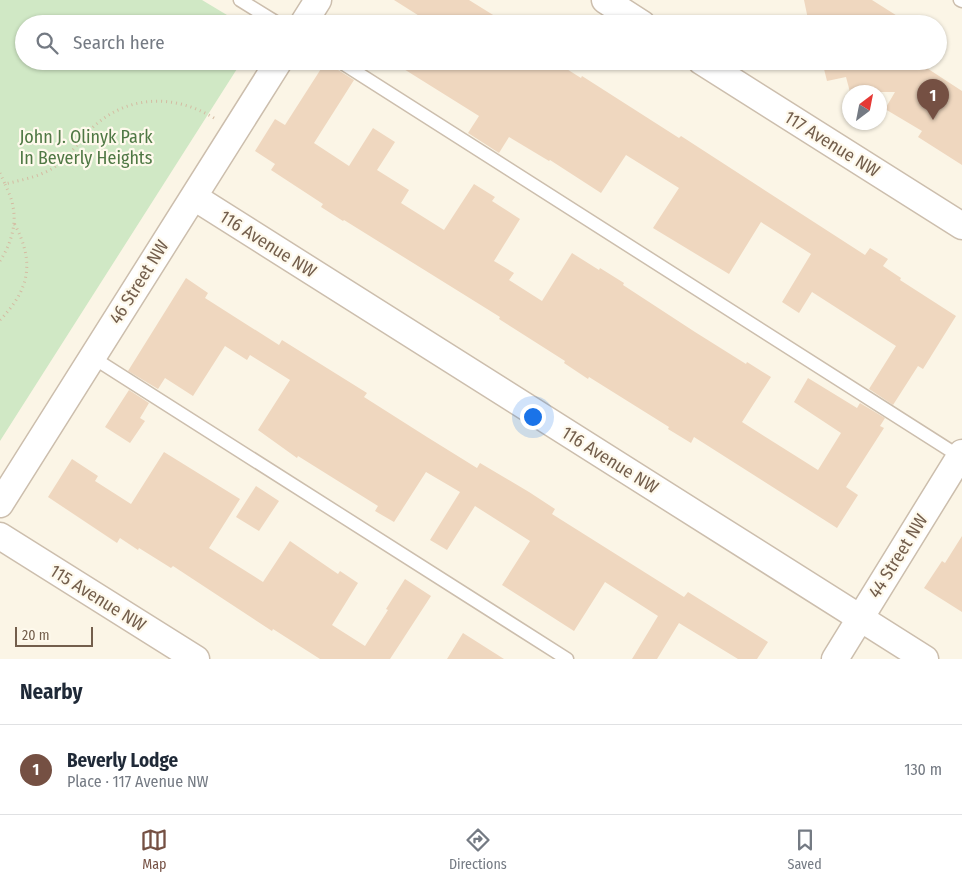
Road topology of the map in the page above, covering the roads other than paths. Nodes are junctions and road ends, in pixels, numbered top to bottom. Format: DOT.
graph roads {
  1 [pos="240,0"];
  2 [pos="318,0"];
  3 [pos="605,0"];
  4 [pos="264,15"];
  5 [pos="309,15"];
  6 [pos="628,15"];
  7 [pos="273,70"];
  8 [pos="353,70"];
  9 [pos="715,70"];
  10 [pos="194,197"];
  11 [pos="962,226"];
  12 [pos="92,357"];
  13 [pos="961,456"];
  14 [pos="0,504"];
  15 [pos="0,536"];
  16 [pos="860,618"];
  17 [pos="196,659"];
  18 [pos="567,659"];
  19 [pos="835,659"];
  20 [pos="925,659"];
  1 -- 4 [label="lane"];
  2 -- 5 [label="street"];
  3 -- 6 [label="street"];
  7 -- 10 [label="street, 46 Street NW"];
  8 -- 13 [label="lane"];
  9 -- 11 [label="street, 117 Avenue NW"];
  10 -- 12 [label="street, 46 Street NW"];
  10 -- 16 [label="street, 116 Avenue NW"];
  12 -- 14 [label="street, 46 Street NW"];
  12 -- 18 [label="lane"];
  13 -- 16 [label="street, 44 Street NW"];
  15 -- 17 [label="street, 115 Avenue NW"];
  16 -- 19 [label="street, 44 Street NW"];
  16 -- 20 [label="street, 116 Avenue NW"];
}
